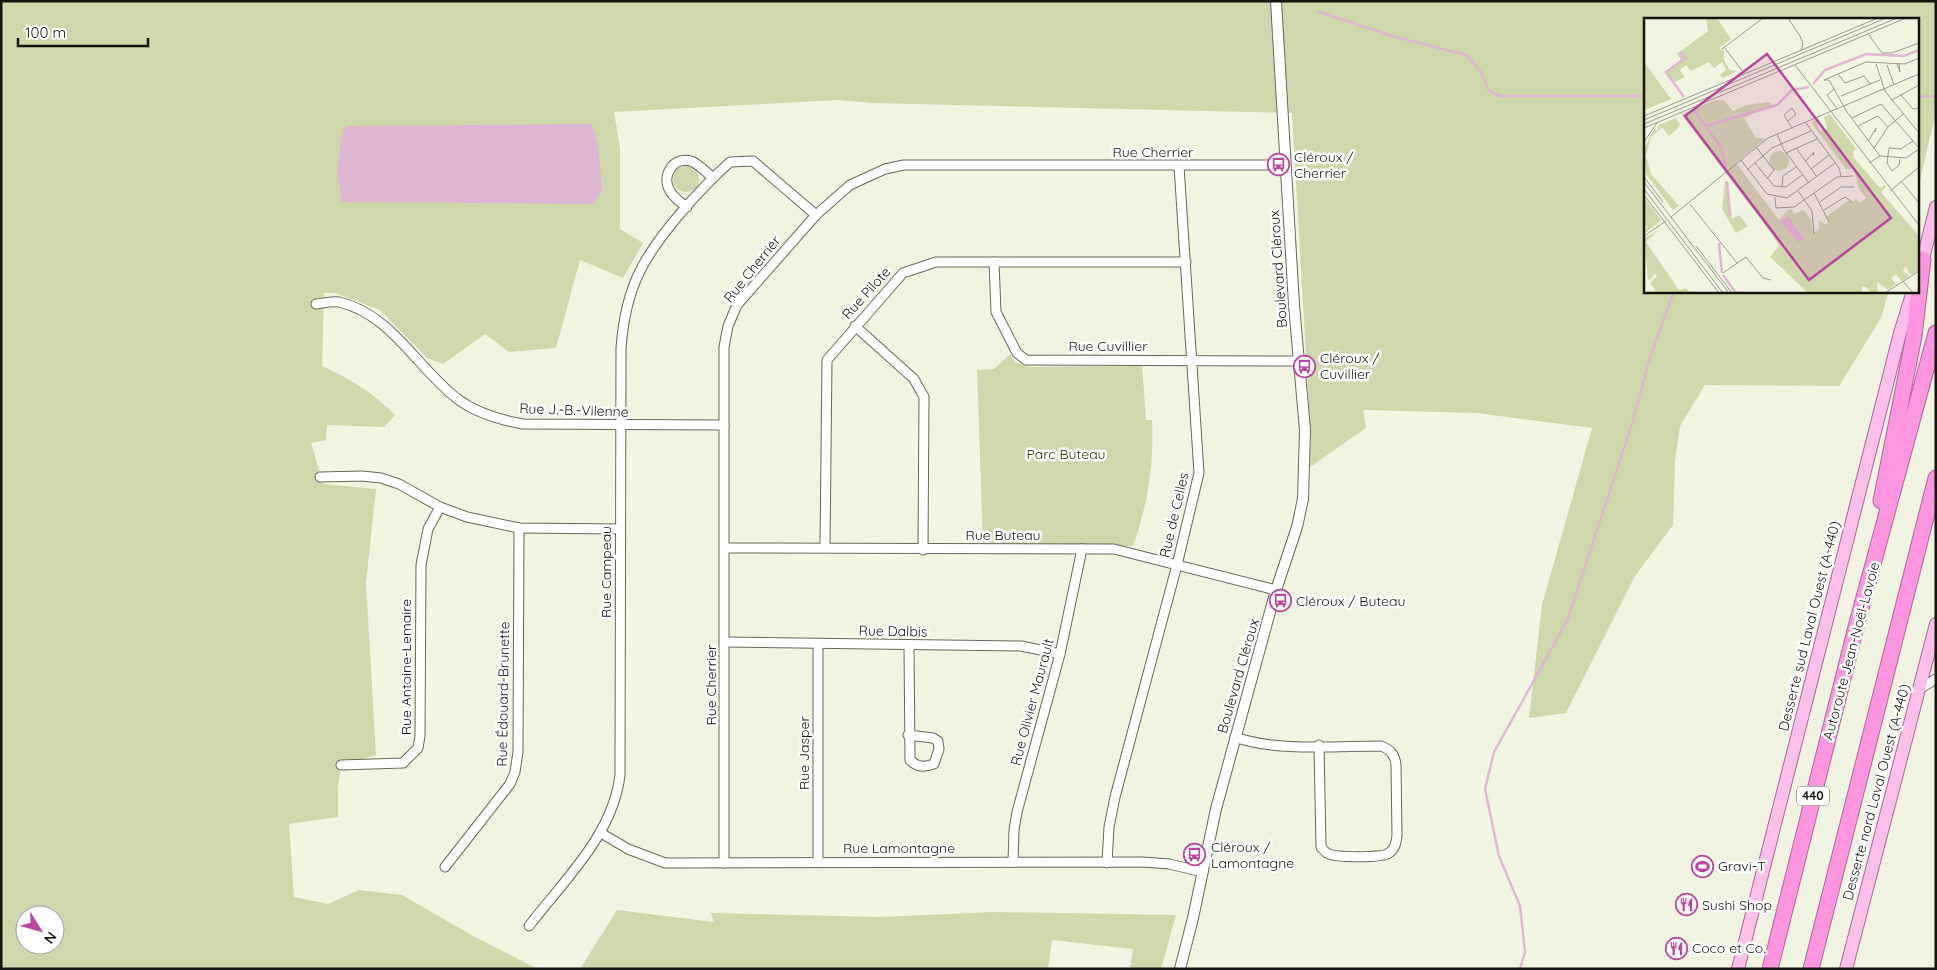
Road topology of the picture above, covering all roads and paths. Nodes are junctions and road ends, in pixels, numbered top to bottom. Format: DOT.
graph roads {
  1 [pos="1276,1"];
  2 [pos="1285,165"];
  3 [pos="1179,166"];
  4 [pos="714,178"];
  5 [pos="687,207"];
  6 [pos="1936,207"];
  7 [pos="816,215"];
  8 [pos="1923,259"];
  9 [pos="994,262"];
  10 [pos="1186,262"];
  11 [pos="1920,268"];
  12 [pos="1920,285"];
  13 [pos="1913,292"];
  14 [pos="1919,292"];
  15 [pos="316,304"];
  16 [pos="855,326"];
  17 [pos="1936,333"];
  18 [pos="1193,360"];
  19 [pos="1298,361"];
  20 [pos="724,425"];
  21 [pos="621,426"];
  22 [pos="320,477"];
  23 [pos="1936,478"];
  24 [pos="1936,499"];
  25 [pos="440,508"];
  26 [pos="519,528"];
  27 [pos="620,529"];
  28 [pos="1919,544"];
  29 [pos="825,547"];
  30 [pos="725,548"];
  31 [pos="1082,549"];
  32 [pos="923,550"];
  33 [pos="1177,565"];
  34 [pos="1276,590"];
  35 [pos="1857,623"];
  36 [pos="1936,625"];
  37 [pos="725,642"];
  38 [pos="818,644"];
  39 [pos="909,645"];
  40 [pos="1060,654"];
  41 [pos="1936,679"];
  42 [pos="1918,690"];
  43 [pos="908,735"];
  44 [pos="1235,737"];
  45 [pos="1319,746"];
  46 [pos="341,765"];
  47 [pos="601,833"];
  48 [pos="818,862"];
  49 [pos="1013,862"];
  50 [pos="1107,862"];
  51 [pos="724,863"];
  52 [pos="445,867"];
  53 [pos="1202,872"];
  54 [pos="529,926"];
  55 [pos="1180,969"];
  56 [pos="1738,969"];
  57 [pos="1770,969"];
  58 [pos="1811,969"];
  59 [pos="1846,969"];
  1 -- 2 [label="street, Boulevard Cléroux"];
  2 -- 3 [label="street, Rue Cherrier"];
  2 -- 19 [label="street, Boulevard Cléroux"];
  3 -- 7 [label="street, Rue Cherrier"];
  3 -- 10 [label="street, Rue de Celles"];
  4 -- 5 [label="street, Rue Campeau"];
  4 -- 5 [label="street"];
  4 -- 7 [label="street, Rue Campeau"];
  5 -- 21 [label="street, Rue Campeau"];
  6 -- 8 [label="main road"];
  7 -- 20 [label="street, Rue Cherrier"];
  8 -- 11 [label="main road"];
  8 -- 12 [label="highway"];
  9 -- 10 [label="street, Rue Pilote"];
  9 -- 16 [label="street, Rue Pilote"];
  9 -- 18 [label="street, Rue Cuvillier"];
  10 -- 18 [label="street, Rue de Celles"];
  13 -- 56 [label="main road, Desserte sud Laval Ouest (A-440)"];
  14 -- 35 [label="highway"];
  15 -- 21 [label="street, Rue J.-B.-Vilenne"];
  16 -- 29 [label="street, Rue Pilote"];
  16 -- 32 [label="street"];
  17 -- 35 [label="highway, Autoroute Jean-Noël-Lavoie / 440"];
  18 -- 19 [label="street, Rue Cuvillier"];
  18 -- 33 [label="street, Rue de Celles"];
  19 -- 34 [label="street, Boulevard Cléroux"];
  20 -- 21 [label="street, Rue J.-B.-Vilenne"];
  20 -- 30 [label="street, Rue Cherrier"];
  21 -- 27 [label="street, Rue Campeau"];
  22 -- 25 [label="street"];
  23 -- 28 [label="highway"];
  24 -- 28 [label="highway"];
  25 -- 26 [label="street"];
  25 -- 46 [label="street, Rue Antoine-Lemaire"];
  26 -- 27 [label="street"];
  26 -- 52 [label="street, Rue Édouard-Brunette"];
  27 -- 47 [label="street, Rue Campeau"];
  28 -- 58 [label="highway"];
  29 -- 30 [label="street, Rue Buteau"];
  29 -- 32 [label="street, Rue Buteau"];
  30 -- 37 [label="street, Rue Cherrier"];
  31 -- 32 [label="street, Rue Buteau"];
  31 -- 33 [label="street, Rue Buteau"];
  31 -- 40 [label="street, Rue Olivier Maurault"];
  33 -- 34 [label="street, Rue Buteau"];
  33 -- 50 [label="street, Rue de Celles"];
  34 -- 44 [label="street, Boulevard Cléroux"];
  35 -- 57 [label="highway, Autoroute Jean-Noël-Lavoie / 440"];
  36 -- 42 [label="main road, Desserte nord Laval Ouest (A-440)"];
  37 -- 38 [label="street, Rue Dalbis"];
  37 -- 51 [label="street, Rue Cherrier"];
  38 -- 39 [label="street, Rue Dalbis"];
  38 -- 48 [label="street, Rue Jasper"];
  39 -- 40 [label="street, Rue Dalbis"];
  39 -- 43 [label="street"];
  40 -- 49 [label="street, Rue Olivier Maurault"];
  41 -- 42 [label="street"];
  42 -- 59 [label="main road, Desserte nord Laval Ouest (A-440)"];
  44 -- 45 [label="street"];
  44 -- 53 [label="street, Boulevard Cléroux"];
  45 -- 45 [label="street"];
  47 -- 51 [label="street, Rue Lamontagne"];
  47 -- 54 [label="street, Rue Campeau"];
  48 -- 49 [label="street, Rue Lamontagne"];
  48 -- 51 [label="street, Rue Lamontagne"];
  49 -- 50 [label="street, Rue Lamontagne"];
  50 -- 53 [label="street, Rue Lamontagne"];
  53 -- 55 [label="street, Boulevard Cléroux"];
}
